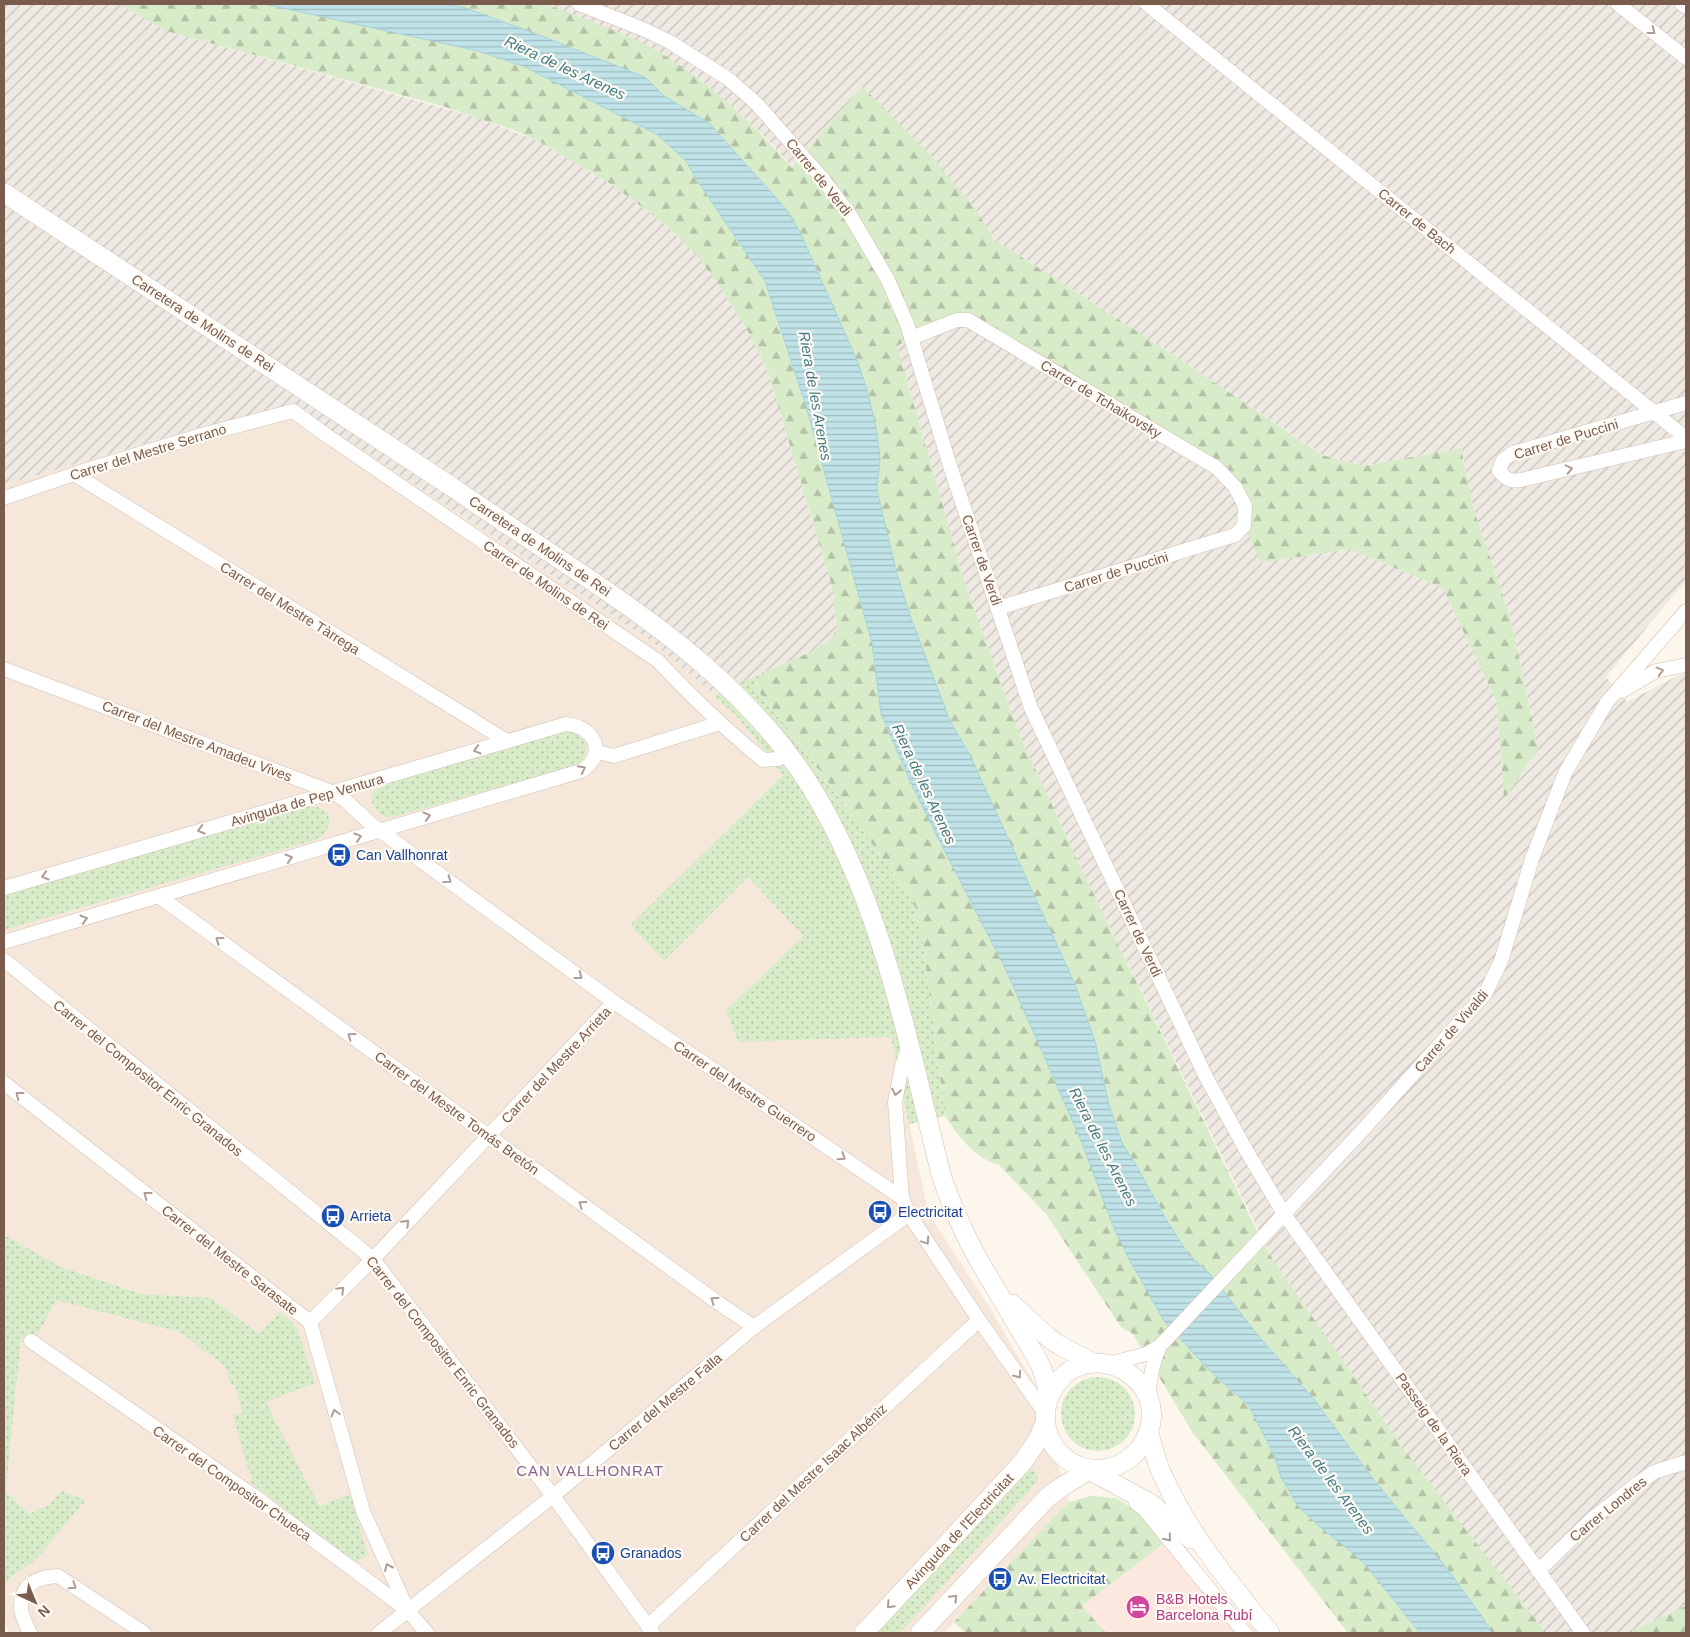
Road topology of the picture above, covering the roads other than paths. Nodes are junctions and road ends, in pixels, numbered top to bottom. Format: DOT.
graph roads {
  1 [pos="579,4"];
  2 [pos="1147,4"];
  3 [pos="1618,4"];
  4 [pos="1682,4"];
  5 [pos="1686,7"];
  6 [pos="1686,58"];
  7 [pos="4,193"];
  8 [pos="911,338"];
  9 [pos="1686,403"];
  10 [pos="293,411"];
  11 [pos="1655,412"];
  12 [pos="1686,439"];
  13 [pos="74,474"];
  14 [pos="4,498"];
  15 [pos="1235,535"];
  16 [pos="998,608"];
  17 [pos="1686,611"];
  18 [pos="1686,665"];
  19 [pos="4,669"];
  20 [pos="1607,702"];
  21 [pos="720,723"];
  22 [pos="506,742"];
  23 [pos="597,752"];
  24 [pos="788,754"];
  25 [pos="332,792"];
  26 [pos="380,830"];
  27 [pos="4,888"];
  28 [pos="160,897"];
  29 [pos="4,942"];
  30 [pos="4,960"];
  31 [pos="614,1002"];
  32 [pos="909,1045"];
  33 [pos="4,1084"];
  34 [pos="489,1136"];
  35 [pos="902,1198"];
  36 [pos="909,1214"];
  37 [pos="1284,1214"];
  38 [pos="373,1259"];
  39 [pos="998,1291"];
  40 [pos="979,1320"];
  41 [pos="310,1322"];
  42 [pos="754,1328"];
  43 [pos="31,1341"];
  44 [pos="1160,1346"];
  45 [pos="1101,1363"];
  46 [pos="1149,1400"];
  47 [pos="1046,1412"];
  48 [pos="1148,1433"];
  49 [pos="1686,1462"];
  50 [pos="1089,1470"];
  51 [pos="1109,1480"];
  52 [pos="554,1496"];
  53 [pos="1210,1556"];
  54 [pos="1538,1571"];
  55 [pos="408,1611"];
  56 [pos="651,1630"];
  57 [pos="30,1633"];
  58 [pos="144,1633"];
  59 [pos="379,1633"];
  60 [pos="427,1633"];
  61 [pos="864,1633"];
  62 [pos="920,1633"];
  63 [pos="1245,1633"];
  64 [pos="1270,1633"];
  65 [pos="1583,1633"];
  1 -- 8 [label="street, Carrer de Verdi"];
  2 -- 11 [label="street, Carrer de Bach"];
  3 -- 6 [label="street, one-way"];
  4 -- 5 [label="street"];
  7 -- 24 [label="main road, Carretera de Molins de Rei"];
  8 -- 15 [label="street, Carrer de Tchaikovsky"];
  8 -- 16 [label="street, Carrer de Verdi"];
  9 -- 11 [label="street, Carrer de Puccini"];
  10 -- 13 [label="street, Carrer del Mestre Serrano"];
  10 -- 21 [label="street, Carrer de Molins de Rei"];
  11 -- 12 [label="street, Carrer de Bach"];
  11 -- 12 [label="street, Carrer de Puccini, one-way"];
  13 -- 14 [label="street, Carrer del Mestre Serrano"];
  13 -- 22 [label="street, Carrer del Mestre Tàrrega"];
  15 -- 16 [label="street, Carrer de Puccini"];
  16 -- 37 [label="street, Carrer de Verdi"];
  17 -- 20 [label="street, Carrer de Vivaldi"];
  20 -- 18 [label="street, one-way"];
  19 -- 25 [label="street, Carrer del Mestre Amadeu Vives"];
  20 -- 37 [label="street, Carrer de Vivaldi"];
  21 -- 23 [label="street"];
  21 -- 24 [label="street, Carrer de Molins de Rei"];
  22 -- 23 [label="street, Avinguda de Pep Ventura"];
  22 -- 25 [label="street, Avinguda de Pep Ventura, one-way"];
  26 -- 23 [label="street, one-way"];
  24 -- 32 [label="main road, Carretera de Molins de Rei"];
  25 -- 26 [label="street, Carrer del Mestre Amadeu Vives"];
  25 -- 27 [label="street, Avinguda de Pep Ventura, one-way"];
  28 -- 26 [label="street, one-way"];
  26 -- 31 [label="street, Carrer del Mestre Guerrero, one-way"];
  29 -- 28 [label="street, one-way"];
  34 -- 28 [label="street, Carrer del Mestre Tomás Bretón, one-way"];
  30 -- 38 [label="street, Carrer del Compositor Enric Granados"];
  31 -- 34 [label="street, Carrer del Mestre Arrieta"];
  31 -- 35 [label="street, Carrer del Mestre Guerrero, one-way"];
  32 -- 35 [label="street, one-way"];
  32 -- 39 [label="main road, Carretera de Molins de Rei"];
  41 -- 33 [label="street, Carrer del Mestre Sarasate, one-way"];
  38 -- 34 [label="street, Carrer del Mestre Arrieta, one-way"];
  42 -- 34 [label="street, Carrer del Mestre Tomás Bretón, one-way"];
  35 -- 36 [label="street"];
  36 -- 40 [label="street, one-way"];
  36 -- 42 [label="street, Carrer del Mestre Falla"];
  37 -- 44 [label="street, Carrer de Vivaldi"];
  37 -- 54 [label="street, Passeig de la Riera"];
  41 -- 38 [label="street, Carrer del Mestre Arrieta, one-way"];
  38 -- 52 [label="street, Carrer del Compositor Enric Granados"];
  39 -- 45 [label="main road, Carretera de Molins de Rei"];
  39 -- 47 [label="main road, Carretera de Molins de Rei"];
  40 -- 47 [label="street, one-way"];
  40 -- 56 [label="street, Carrer del Mestre Isaac Albéniz"];
  55 -- 41 [label="street, Carrer del Mestre Sarasate, one-way"];
  42 -- 52 [label="street, Carrer del Mestre Falla"];
  43 -- 55 [label="street, Carrer del Compositor Chueca"];
  44 -- 45 [label="street, Carrer de Vivaldi"];
  44 -- 46 [label="street, Carrer de Vivaldi"];
  45 -- 46 [label="main road, Carretera de Molins de Rei"];
  45 -- 47 [label="main road"];
  46 -- 48 [label="main road"];
  47 -- 50 [label="main road"];
  47 -- 61 [label="main road, Avinguda de l'Electricitat, one-way"];
  48 -- 50 [label="main road"];
  48 -- 53 [label="main road"];
  49 -- 54 [label="street, Carrer Londres"];
  50 -- 51 [label="main road"];
  62 -- 50 [label="main road, one-way"];
  51 -- 53 [label="main road"];
  51 -- 63 [label="street, one-way"];
  52 -- 55 [label="street, Carrer del Mestre Falla"];
  52 -- 56 [label="street, Carrer del Compositor Enric Granados"];
  53 -- 64 [label="main road"];
  54 -- 65 [label="street, Passeig de la Riera"];
  55 -- 59 [label="street, Carrer del Mestre Falla"];
  55 -- 60 [label="street, Carrer del Compositor Chueca"];
  57 -- 58 [label="street, one-way"];
}
